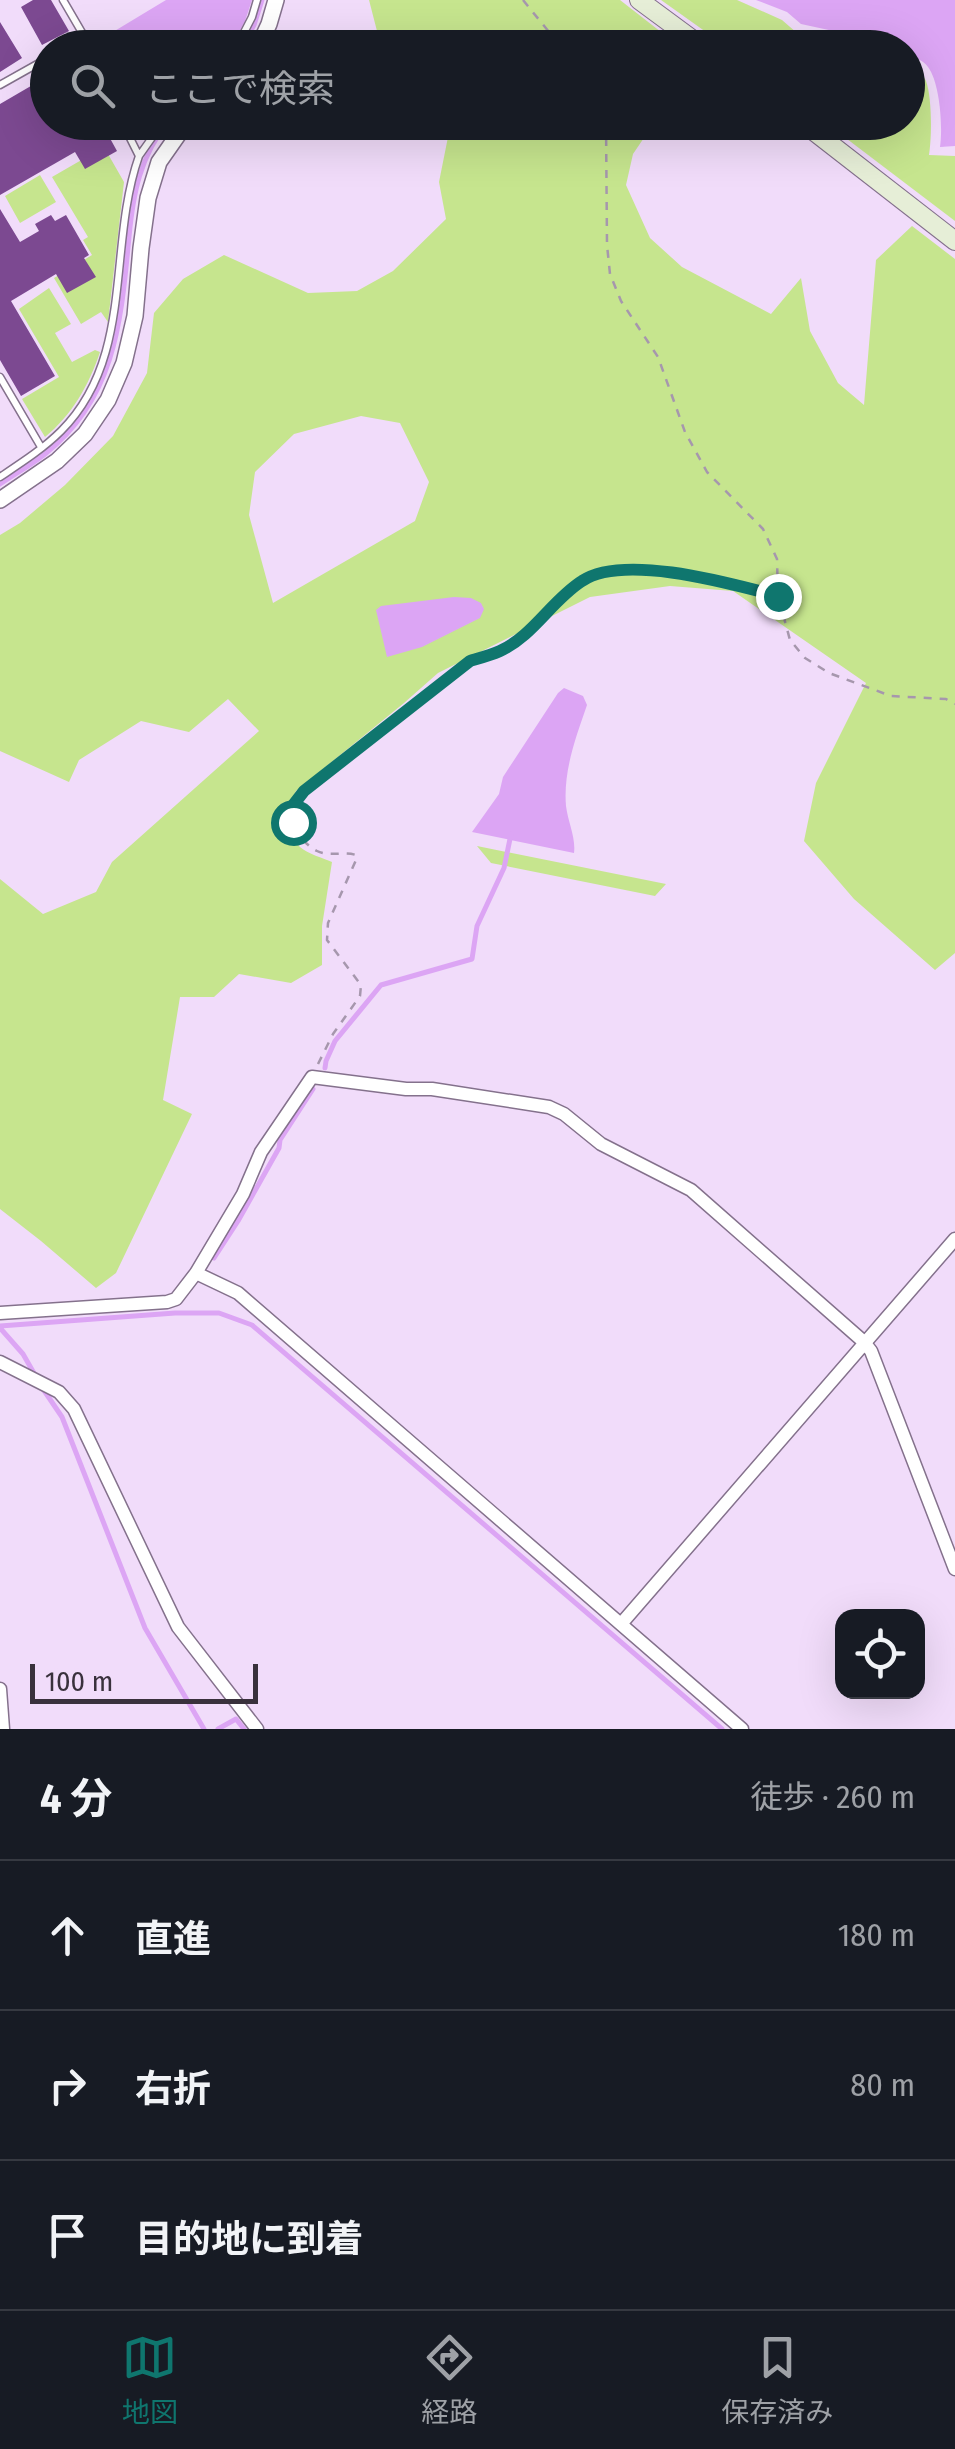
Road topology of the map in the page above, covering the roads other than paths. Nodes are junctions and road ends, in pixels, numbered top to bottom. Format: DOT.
graph roads {
  1 [pos="63,0"];
  2 [pos="257,0"];
  3 [pos="276,0"];
  4 [pos="639,0"];
  5 [pos="80,30"];
  6 [pos="245,30"];
  7 [pos="266,30"];
  8 [pos="680,30"];
  9 [pos="30,68"];
  10 [pos="0,85"];
  11 [pos="132,140"];
  12 [pos="150,140"];
  13 [pos="174,140"];
  14 [pos="825,140"];
  15 [pos="139,156"];
  16 [pos="955,241"];
  17 [pos="0,377"];
  18 [pos="42,447"];
  19 [pos="0,478"];
  20 [pos="0,500"];
  21 [pos="955,1239"];
  22 [pos="196,1273"];
  23 [pos="0,1313"];
  24 [pos="864,1342"];
  25 [pos="0,1362"];
  26 [pos="955,1570"];
  27 [pos="621,1624"];
  28 [pos="0,1689"];
  29 [pos="3,1729"];
  30 [pos="257,1729"];
  31 [pos="742,1729"];
  1 -- 5 [label="lane"];
  2 -- 6 [label="lane"];
  3 -- 7 [label="street"];
  4 -- 8 [label="main road"];
  9 -- 10 [label="lane"];
  11 -- 15 [label="lane"];
  12 -- 15 [label="lane"];
  13 -- 20 [label="street"];
  14 -- 16 [label="main road"];
  15 -- 18 [label="lane"];
  17 -- 18 [label="lane"];
  18 -- 19 [label="lane"];
  21 -- 24 [label="street"];
  22 -- 23 [label="street"];
  22 -- 24 [label="street"];
  22 -- 27 [label="street"];
  24 -- 26 [label="street"];
  24 -- 27 [label="street"];
  25 -- 30 [label="street"];
  27 -- 31 [label="street"];
  28 -- 29 [label="street"];
}
